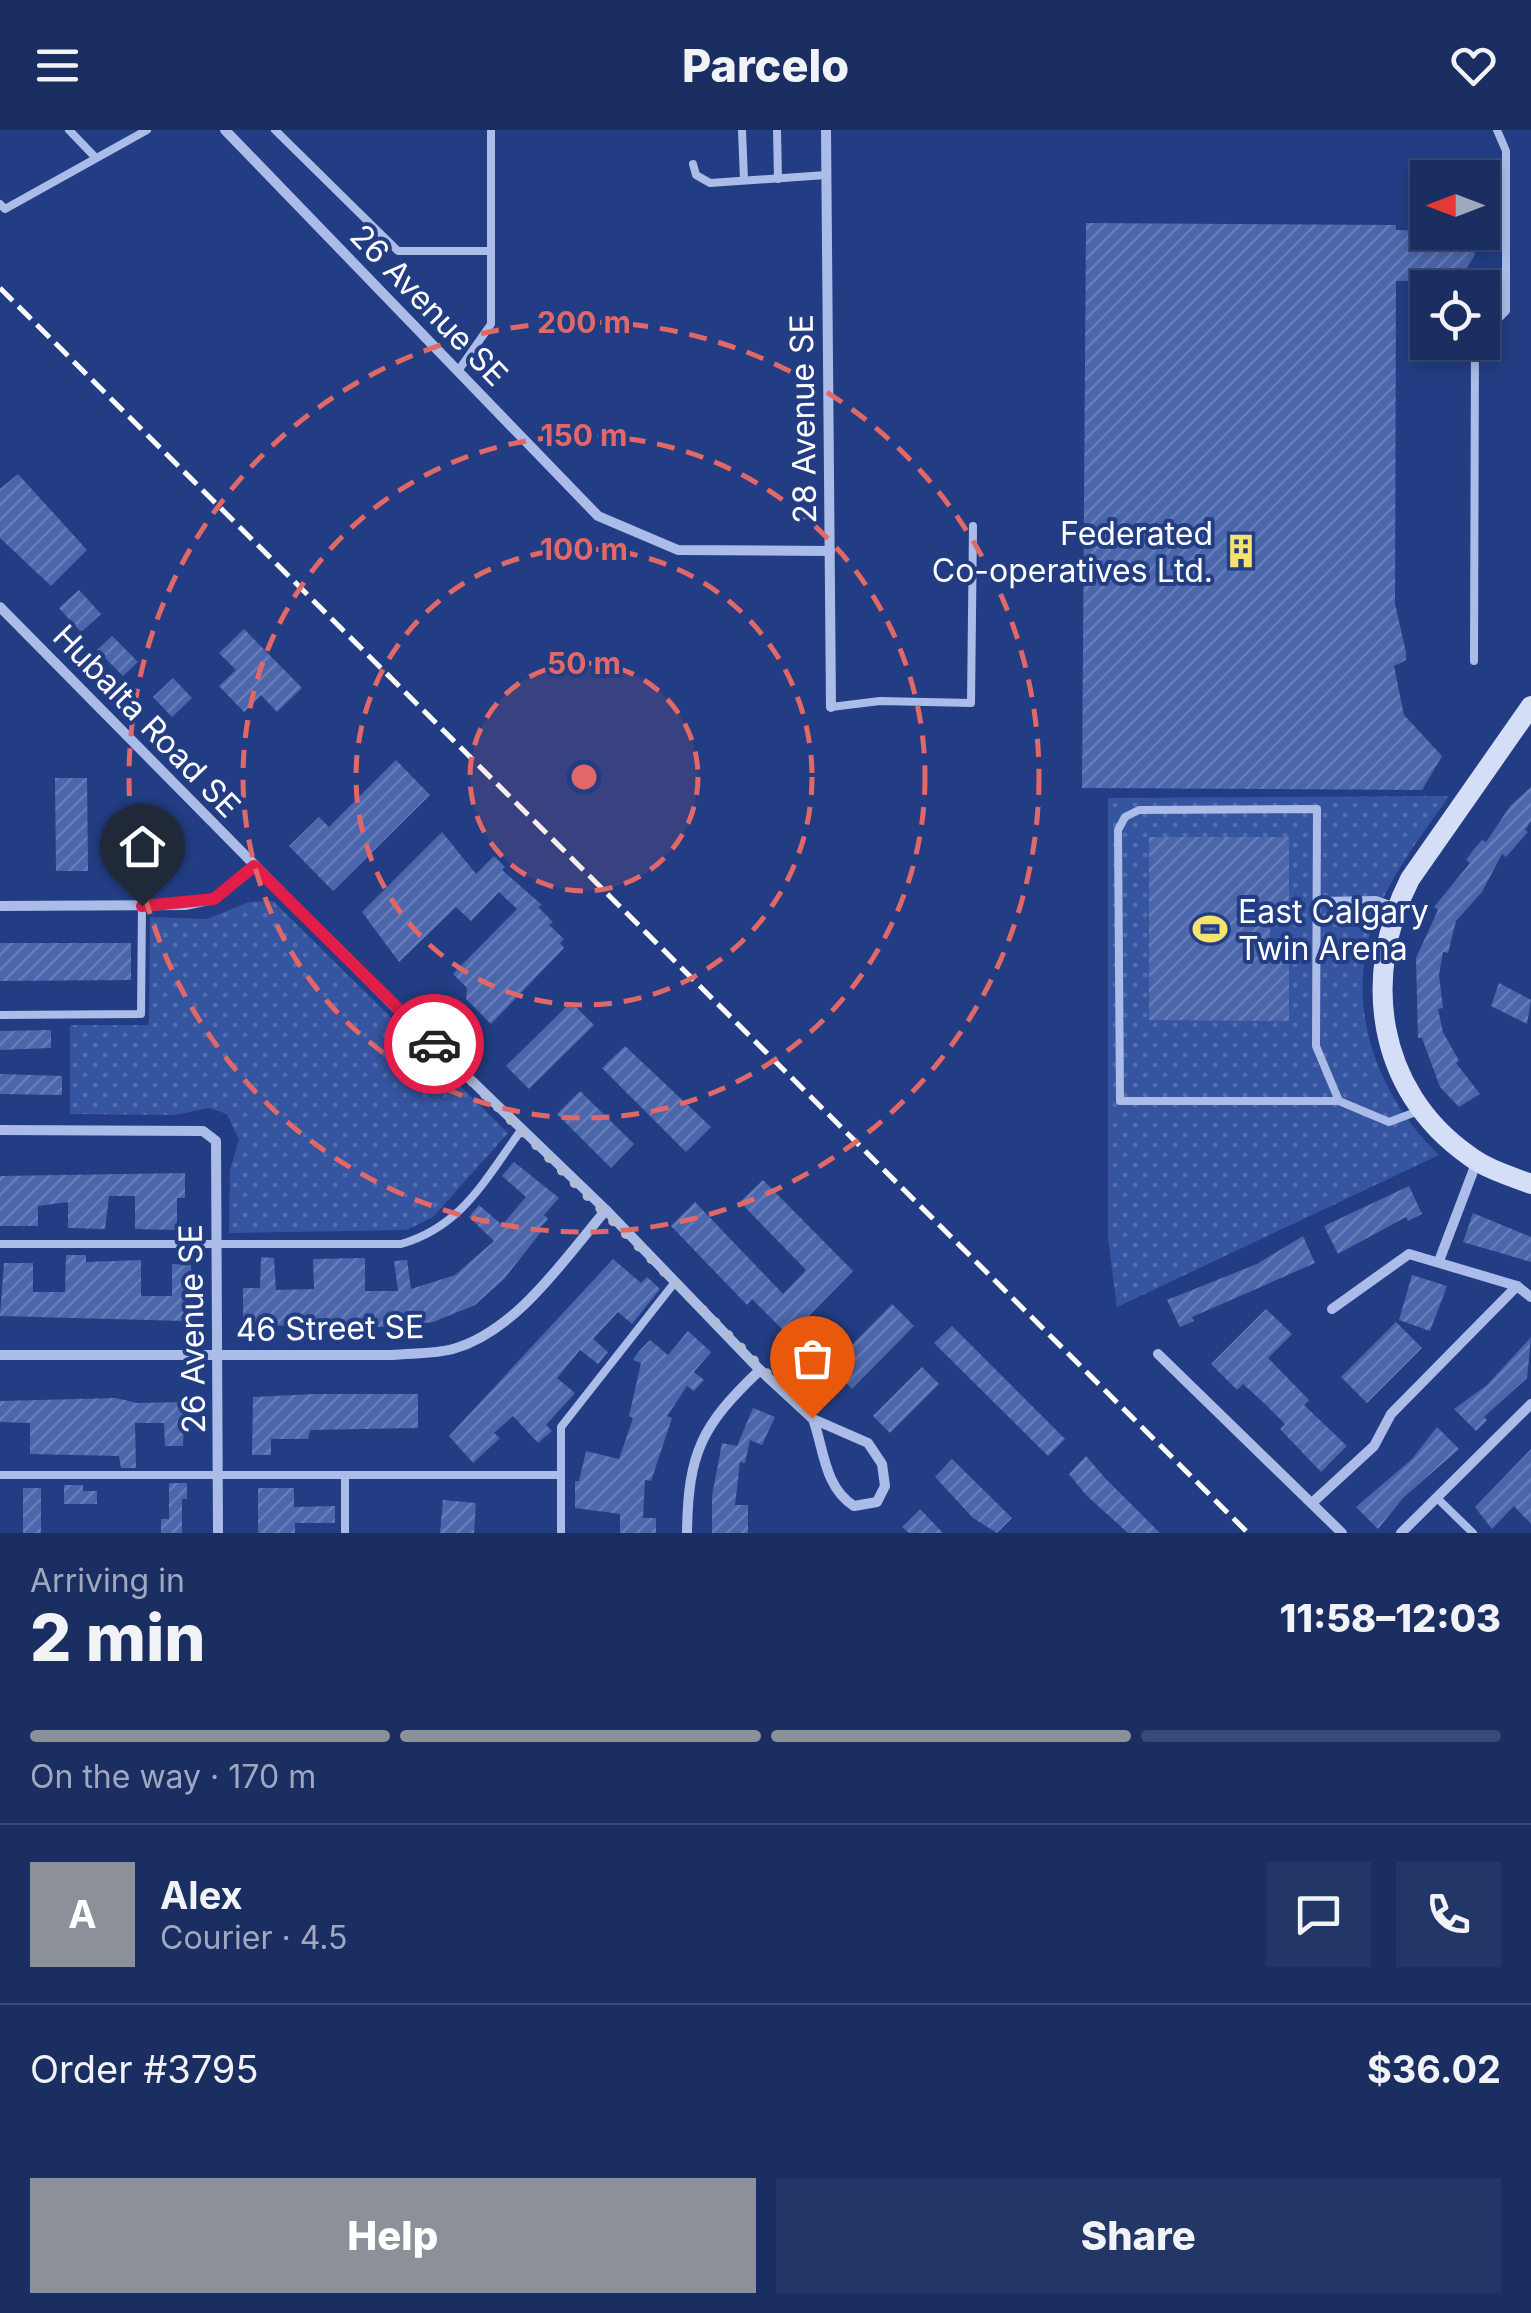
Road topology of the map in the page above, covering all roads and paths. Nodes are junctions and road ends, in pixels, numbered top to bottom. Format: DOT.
graph roads {
  1 [pos="70,130"];
  2 [pos="147,130"];
  3 [pos="225,130"];
  4 [pos="275,130"];
  5 [pos="490,130"];
  6 [pos="742,130"];
  7 [pos="777,130"];
  8 [pos="826,130"];
  9 [pos="1497,130"];
  10 [pos="94,156"];
  11 [pos="693,164"];
  12 [pos="826,175"];
  13 [pos="778,179"];
  14 [pos="744,180"];
  15 [pos="0,204"];
  16 [pos="490,251"];
  17 [pos="1500,318"];
  18 [pos="1474,360"];
  19 [pos="458,371"];
  20 [pos="973,526"];
  21 [pos="830,551"];
  22 [pos="0,607"];
  23 [pos="1474,661"];
  24 [pos="1531,706"];
  25 [pos="831,707"];
  26 [pos="254,866"];
  27 [pos="1319,901"];
  28 [pos="0,906"];
  29 [pos="142,906"];
  30 [pos="1396,907"];
  31 [pos="0,1014"];
  32 [pos="1339,1101"];
  33 [pos="1421,1110"];
  34 [pos="522,1129"];
  35 [pos="0,1130"];
  36 [pos="1476,1161"];
  37 [pos="1531,1184"];
  38 [pos="606,1210"];
  39 [pos="0,1244"];
  40 [pos="216,1244"];
  41 [pos="1439,1260"];
  42 [pos="676,1282"];
  43 [pos="1516,1286"];
  44 [pos="1531,1297"];
  45 [pos="1332,1309"];
  46 [pos="1158,1354"];
  47 [pos="216,1355"];
  48 [pos="0,1356"];
  49 [pos="760,1370"];
  50 [pos="1531,1404"];
  51 [pos="812,1418"];
  52 [pos="0,1475"];
  53 [pos="218,1475"];
  54 [pos="345,1475"];
  55 [pos="561,1475"];
  56 [pos="1437,1498"];
  57 [pos="1312,1502"];
  58 [pos="218,1533"];
  59 [pos="345,1533"];
  60 [pos="560,1533"];
  61 [pos="687,1533"];
  62 [pos="1342,1533"];
  63 [pos="1401,1533"];
  64 [pos="1473,1533"];
  1 -- 10 [label="lane"];
  2 -- 10 [label="lane"];
  3 -- 19 [label="street, 26 Avenue SE"];
  4 -- 16 [label="lane"];
  5 -- 16 [label="lane"];
  6 -- 14 [label="lane"];
  7 -- 13 [label="lane"];
  8 -- 12 [label="street, 28 Avenue SE"];
  9 -- 17 [label="lane"];
  10 -- 15 [label="lane"];
  11 -- 14 [label="lane"];
  12 -- 13 [label="lane"];
  12 -- 21 [label="street, 28 Avenue SE"];
  13 -- 14 [label="lane"];
  16 -- 19 [label="lane"];
  18 -- 23 [label="lane"];
  19 -- 21 [label="street, 26 Avenue SE"];
  20 -- 25 [label="lane"];
  21 -- 25 [label="street, 28 Avenue SE"];
  22 -- 26 [label="street, Hubalta Road SE"];
  24 -- 30 [label="street"];
  26 -- 29 [label="street"];
  26 -- 34 [label="street, Hubalta Road SE"];
  27 -- 30 [label="lane"];
  27 -- 32 [label="lane"];
  27 -- 32 [label="lane"];
  28 -- 29 [label="street"];
  29 -- 31 [label="lane"];
  30 -- 33 [label="street"];
  32 -- 33 [label="lane"];
  33 -- 36 [label="street"];
  34 -- 38 [label="street, Hubalta Road SE"];
  34 -- 40 [label="lane"];
  35 -- 40 [label="street, 26 Avenue SE"];
  36 -- 37 [label="street"];
  36 -- 41 [label="street"];
  38 -- 42 [label="street, Hubalta Road SE"];
  38 -- 47 [label="street, 46 Street SE"];
  39 -- 40 [label="lane"];
  40 -- 47 [label="street, 26 Avenue SE"];
  41 -- 43 [label="street"];
  41 -- 45 [label="street"];
  42 -- 49 [label="street, Hubalta Road SE"];
  42 -- 55 [label="lane"];
  43 -- 44 [label="street"];
  43 -- 57 [label="street"];
  46 -- 57 [label="street"];
  47 -- 48 [label="street, 46 Street SE"];
  47 -- 53 [label="street, 26 Avenue SE"];
  49 -- 51 [label="street, Hubalta Road SE"];
  49 -- 61 [label="street"];
  50 -- 56 [label="street"];
  51 -- 51 [label="street, Hubalta Road SE"];
  52 -- 53 [label="lane"];
  53 -- 54 [label="lane"];
  53 -- 58 [label="street, 26 Avenue SE"];
  54 -- 55 [label="lane"];
  54 -- 59 [label="lane"];
  55 -- 60 [label="lane"];
  56 -- 63 [label="street"];
  56 -- 64 [label="lane"];
  57 -- 62 [label="street"];
}
